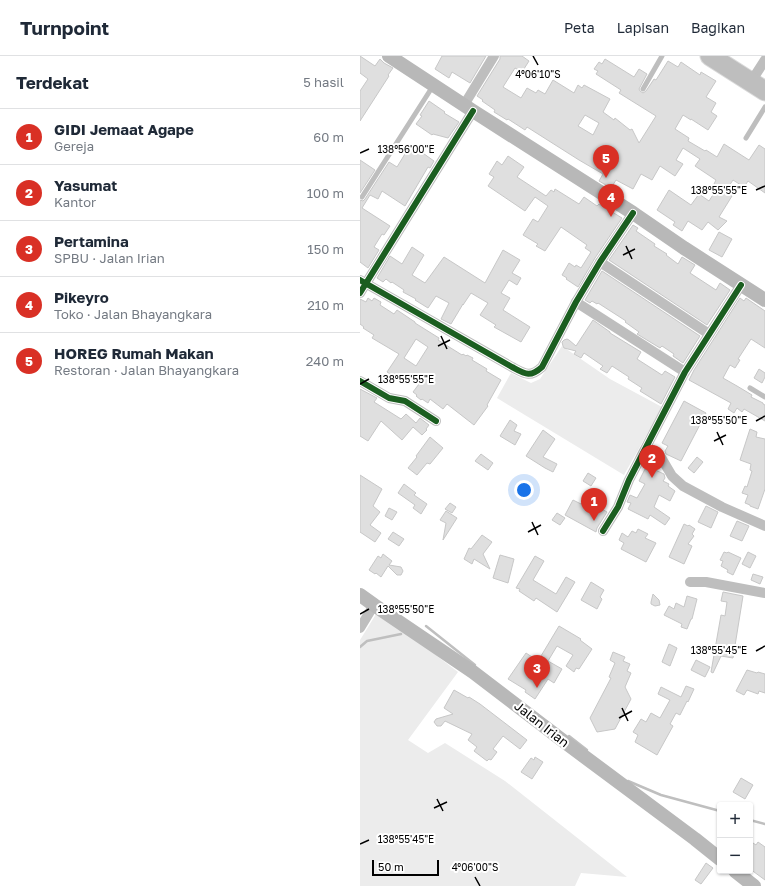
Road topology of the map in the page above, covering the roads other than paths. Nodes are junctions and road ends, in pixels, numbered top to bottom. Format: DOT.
graph roads {
  1 [pos="389,56"];
  2 [pos="494,56"];
  3 [pos="662,56"];
  4 [pos="710,56"];
  5 [pos="726,56"];
  6 [pos="762,71"];
  7 [pos="434,85"];
  8 [pos="643,89"];
  9 [pos="765,91"];
  10 [pos="765,107"];
  11 [pos="468,108"];
  12 [pos="746,138"];
  13 [pos="362,197"];
  14 [pos="633,213"];
  15 [pos="600,262"];
  16 [pos="363,282"];
  17 [pos="741,285"];
  18 [pos="360,293"];
  19 [pos="765,300"];
  20 [pos="576,302"];
  21 [pos="709,334"];
  22 [pos="685,372"];
  23 [pos="360,381"];
  24 [pos="750,388"];
  25 [pos="765,397"];
  26 [pos="436,421"];
  27 [pos="647,447"];
  28 [pos="765,526"];
  29 [pos="603,531"];
  30 [pos="690,582"];
  31 [pos="765,593"];
  32 [pos="360,595"];
  33 [pos="374,605"];
  34 [pos="360,628"];
  35 [pos="717,857"];
  36 [pos="739,874"];
  37 [pos="754,886"];
  1 -- 7 [label="main road"];
  2 -- 11 [label="street"];
  3 -- 8 [label="lane"];
  4 -- 9 [label="highway"];
  5 -- 6 [label="highway"];
  7 -- 11 [label="main road"];
  7 -- 13 [label="lane"];
  10 -- 12 [label="lane"];
  11 -- 14 [label="main road"];
  11 -- 16 [label="street"];
  14 -- 15 [label="street"];
  14 -- 17 [label="main road"];
  15 -- 20 [label="street"];
  15 -- 21 [label="street"];
  16 -- 18 [label="street"];
  16 -- 20 [label="street"];
  17 -- 19 [label="main road"];
  17 -- 21 [label="street"];
  20 -- 22 [label="street"];
  21 -- 22 [label="street"];
  22 -- 27 [label="street"];
  23 -- 26 [label="street"];
  24 -- 25 [label="lane"];
  27 -- 28 [label="street"];
  27 -- 29 [label="street"];
  30 -- 31 [label="street"];
  32 -- 33 [label="main road, Jalan Irian"];
  33 -- 34 [label="street"];
  33 -- 35 [label="main road, Jalan Irian"];
  36 -- 37 [label="main road"];
}
